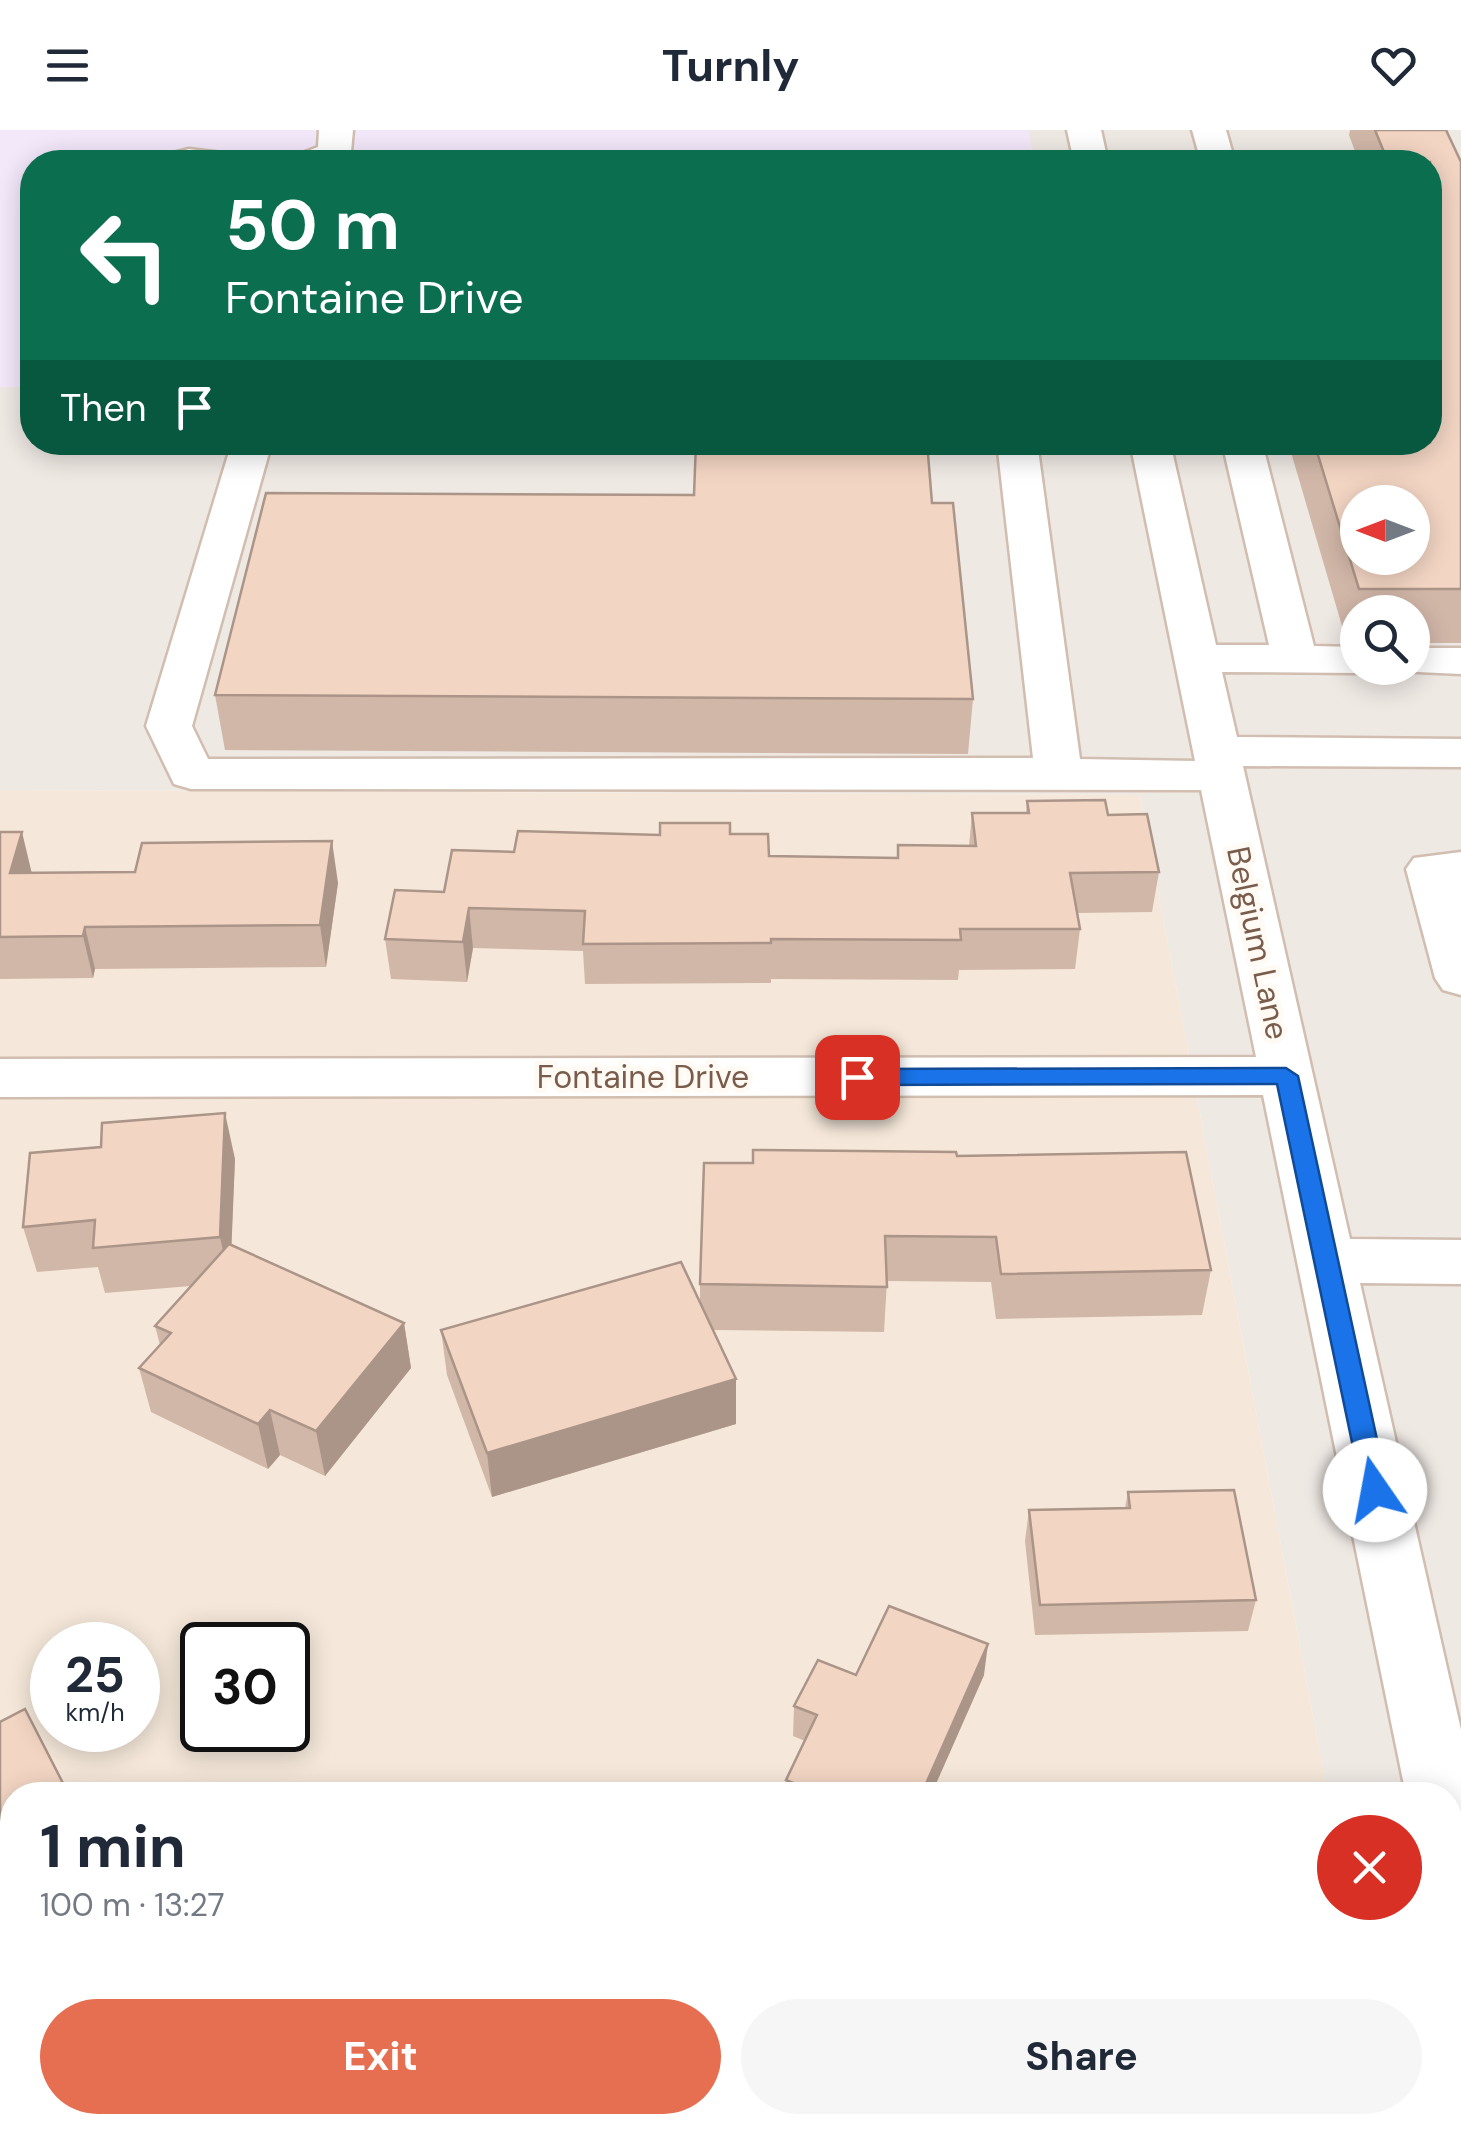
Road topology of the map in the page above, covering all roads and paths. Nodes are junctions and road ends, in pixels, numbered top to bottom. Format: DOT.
graph roads {
  1 [pos="248,455"];
  2 [pos="1019,455"];
  3 [pos="1153,455"];
  4 [pos="1245,455"];
  5 [pos="1197,658"];
  6 [pos="1295,659"];
  7 [pos="1340,660"];
  8 [pos="1430,661"];
  9 [pos="1461,661"];
  10 [pos="1461,753"];
  11 [pos="1220,764"];
  12 [pos="1058,773"];
  13 [pos="1461,868"];
  14 [pos="1461,978"];
  15 [pos="1286,1076"];
  16 [pos="0,1078"];
  17 [pos="1326,1260"];
  18 [pos="1461,1262"];
  19 [pos="1438,1782"];
  1 -- 12 [label="street"];
  2 -- 12 [label="street"];
  3 -- 5 [label="street, Belgium Lane"];
  4 -- 6 [label="street"];
  5 -- 6 [label="street"];
  5 -- 11 [label="street, Belgium Lane"];
  6 -- 7 [label="street"];
  8 -- 9 [label="street"];
  10 -- 11 [label="street"];
  11 -- 12 [label="street"];
  11 -- 15 [label="street, Belgium Lane"];
  13 -- 14 [label="street"];
  15 -- 16 [label="street, Fontaine Drive"];
  15 -- 17 [label="street, Belgium Lane"];
  17 -- 18 [label="street"];
  17 -- 19 [label="street, Belgium Lane"];
}
